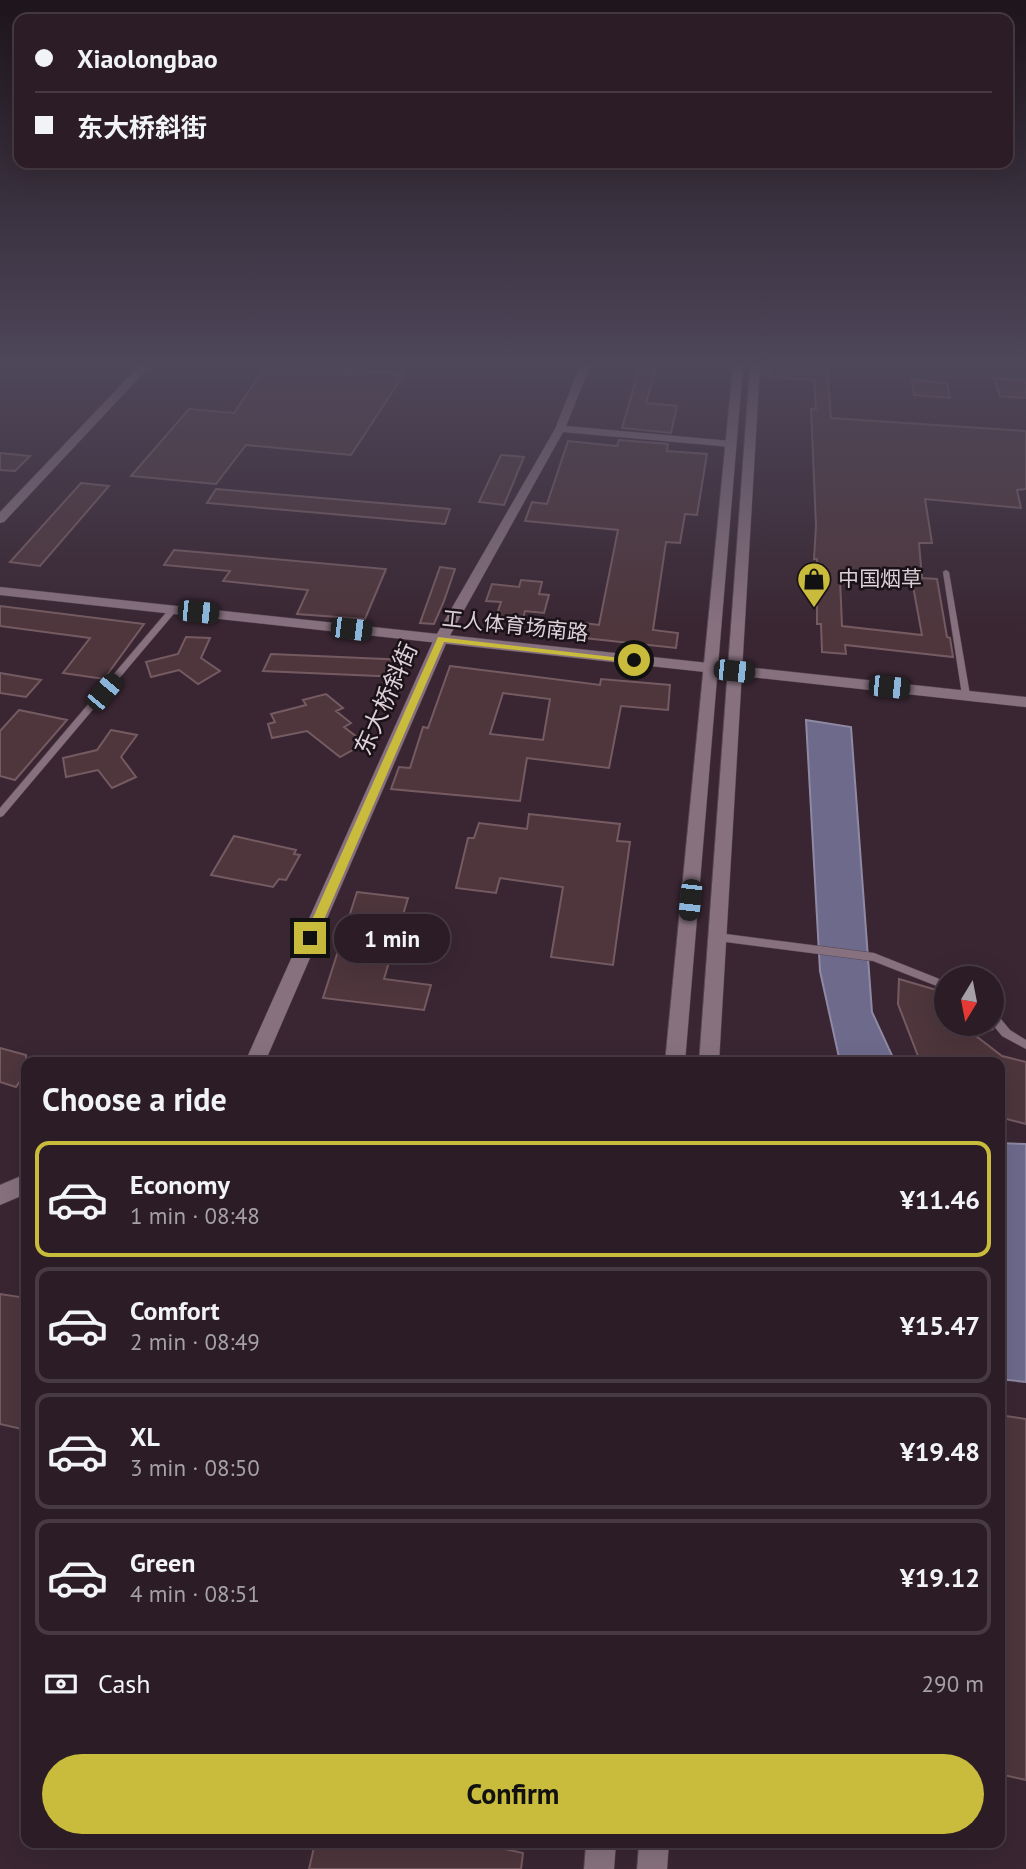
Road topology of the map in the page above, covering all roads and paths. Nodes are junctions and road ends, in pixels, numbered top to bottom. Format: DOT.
graph roads {
  1 [pos="62,453"];
  2 [pos="546,453"];
  3 [pos="730,453"];
  4 [pos="752,453"];
  5 [pos="0,519"];
  6 [pos="946,572"];
  7 [pos="0,591"];
  8 [pos="173,610"];
  9 [pos="441,639"];
  10 [pos="712,669"];
  11 [pos="734,671"];
  12 [pos="966,695"];
  13 [pos="1026,702"];
  14 [pos="0,814"];
  15 [pos="718,937"];
  16 [pos="934,981"];
  17 [pos="1004,1031"];
  18 [pos="1026,1045"];
  19 [pos="258,1057"];
  20 [pos="675,1057"];
  21 [pos="709,1057"];
  22 [pos="21,1186"];
  23 [pos="0,1195"];
  24 [pos="601,1848"];
  25 [pos="654,1848"];
  26 [pos="599,1869"];
  27 [pos="652,1869"];
  1 -- 5 [label="street"];
  2 -- 9 [label="street, 东大桥斜街"];
  3 -- 10 [label="street"];
  4 -- 11 [label="street"];
  6 -- 12 [label="lane"];
  7 -- 8 [label="street, 工人体育场南路"];
  8 -- 9 [label="street, 工人体育场南路"];
  8 -- 14 [label="lane"];
  9 -- 10 [label="street, 工人体育场南路"];
  9 -- 19 [label="street, 东大桥斜街"];
  10 -- 11 [label="street, 工人体育场南路"];
  10 -- 20 [label="street"];
  11 -- 12 [label="street, 工人体育场南路"];
  11 -- 15 [label="street"];
  12 -- 13 [label="street, 工人体育场南路"];
  15 -- 16 [label="lane"];
  15 -- 21 [label="street"];
  17 -- 18 [label="lane"];
  22 -- 23 [label="street"];
  24 -- 26 [label="street"];
  25 -- 27 [label="street"];
}
